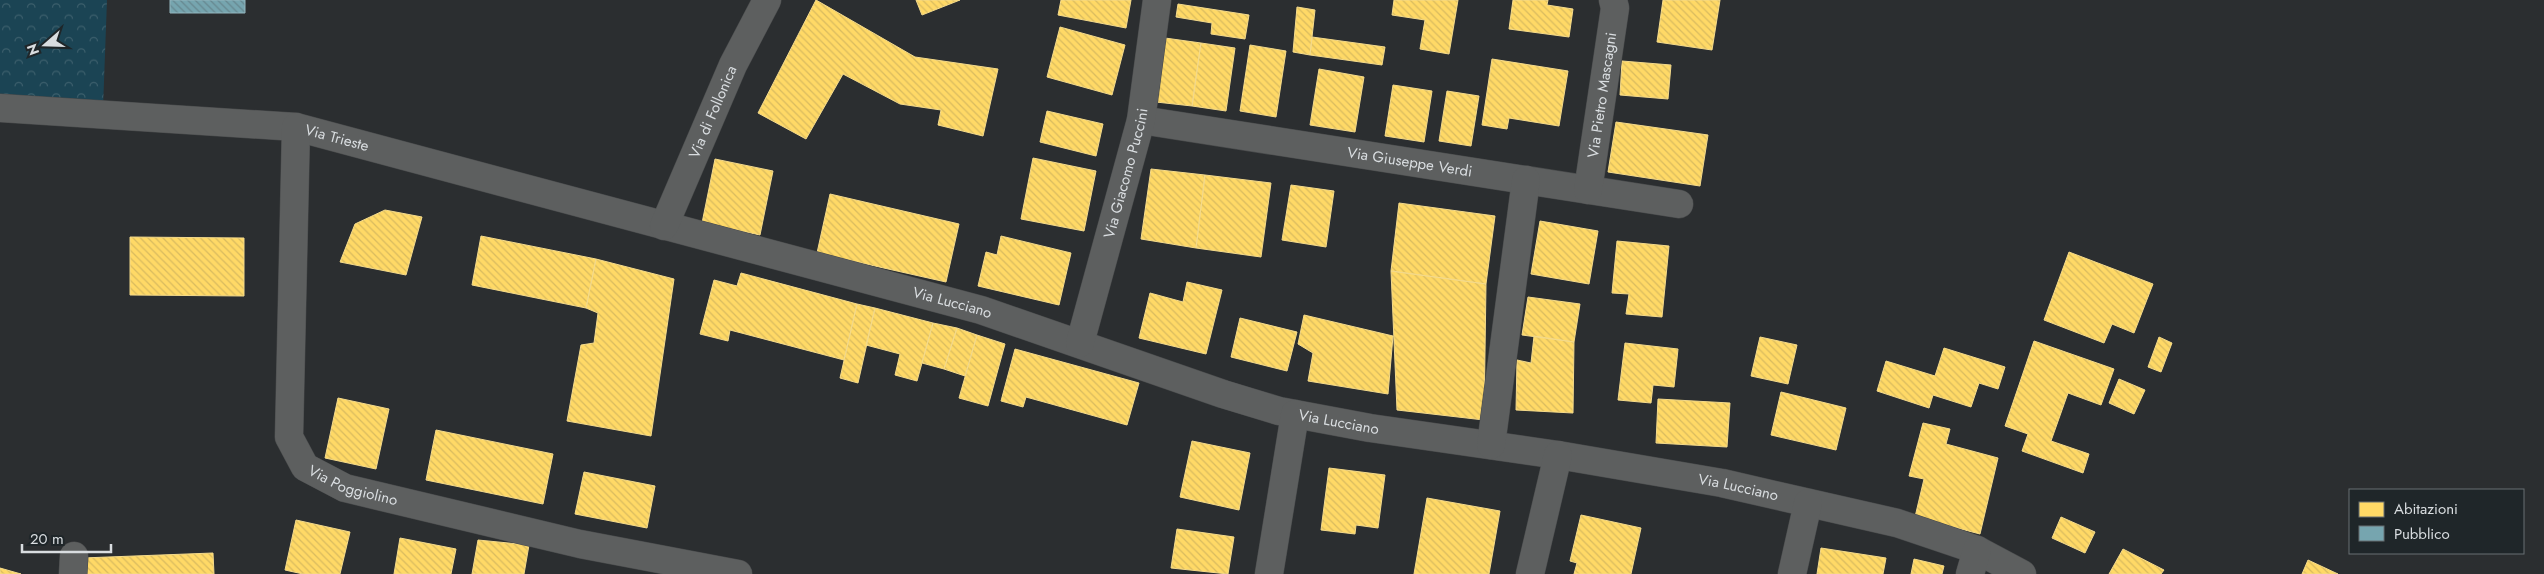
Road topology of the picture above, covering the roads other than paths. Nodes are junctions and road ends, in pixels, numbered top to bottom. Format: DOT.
graph roads {
  1 [pos="767,0"];
  2 [pos="1157,0"];
  3 [pos="1613,0"];
  4 [pos="0,108"];
  5 [pos="1140,120"];
  6 [pos="296,127"];
  7 [pos="1526,180"];
  8 [pos="1588,190"];
  9 [pos="1679,204"];
  10 [pos="664,226"];
  11 [pos="1080,343"];
  12 [pos="1295,414"];
  13 [pos="1491,445"];
  14 [pos="1558,455"];
  15 [pos="1808,503"];
  16 [pos="1973,562"];
  17 [pos="738,574"];
  18 [pos="1269,574"];
  19 [pos="1530,574"];
  20 [pos="1792,574"];
  21 [pos="2022,574"];
  1 -- 10 [label="street, Via di Follonica"];
  2 -- 5 [label="street, Via Giacomo Puccini"];
  3 -- 8 [label="street, Via Pietro Mascagni"];
  4 -- 6 [label="street, Via Trieste"];
  5 -- 7 [label="street, Via Giuseppe Verdi"];
  5 -- 11 [label="street, Via Giacomo Puccini"];
  6 -- 10 [label="street, Via Trieste"];
  6 -- 17 [label="street, Via Poggiolino"];
  7 -- 8 [label="street, Via Giuseppe Verdi"];
  7 -- 13 [label="street"];
  8 -- 9 [label="street, Via Giuseppe Verdi"];
  10 -- 11 [label="street, Via Lucciano"];
  11 -- 12 [label="street, Via Lucciano"];
  12 -- 13 [label="street, Via Lucciano"];
  12 -- 18 [label="street"];
  13 -- 14 [label="street, Via Lucciano"];
  14 -- 15 [label="street, Via Lucciano"];
  14 -- 19 [label="street"];
  15 -- 16 [label="street, Via Lucciano"];
  15 -- 20 [label="street"];
  16 -- 21 [label="street, Via Lucciano"];
}
